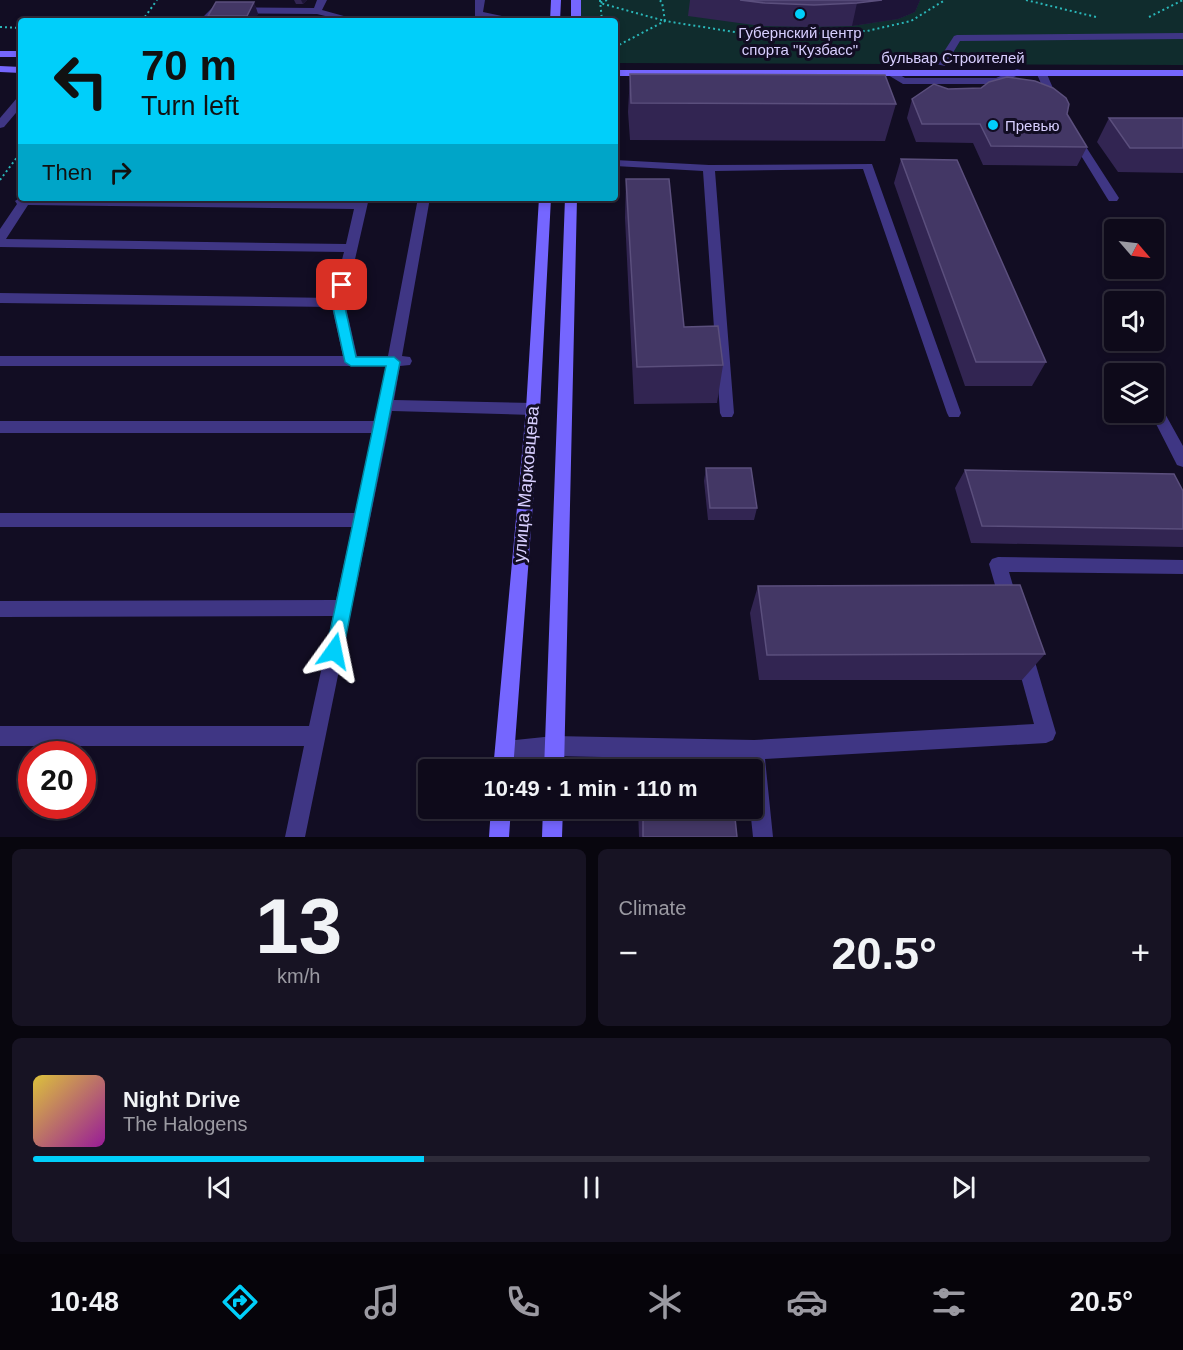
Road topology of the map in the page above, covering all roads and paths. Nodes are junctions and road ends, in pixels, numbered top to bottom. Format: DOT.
graph roads {
  1 [pos="157,0"];
  2 [pos="322,0"];
  3 [pos="480,0"];
  4 [pos="555,0"];
  5 [pos="576,0"];
  6 [pos="607,0"];
  7 [pos="659,0"];
  8 [pos="945,0"];
  9 [pos="1026,0"];
  10 [pos="1183,0"];
  11 [pos="600,2"];
  12 [pos="316,10"];
  13 [pos="1095,17"];
  14 [pos="144,18"];
  15 [pos="206,18"];
  16 [pos="305,18"];
  17 [pos="346,18"];
  18 [pos="502,18"];
  19 [pos="555,18"];
  20 [pos="576,18"];
  21 [pos="602,18"];
  22 [pos="665,21"];
  23 [pos="1141,21"];
  24 [pos="0,27"];
  25 [pos="18,28"];
  26 [pos="1183,36"];
  27 [pos="618,45"];
  28 [pos="0,54"];
  29 [pos="18,54"];
  30 [pos="618,63"];
  31 [pos="941,64"];
  32 [pos="1183,65"];
  33 [pos="0,69"];
  34 [pos="18,69"];
  35 [pos="888,72"];
  36 [pos="1017,72"];
  37 [pos="1041,72"];
  38 [pos="1183,73"];
  39 [pos="618,74"];
  40 [pos="18,104"];
  41 [pos="0,125"];
  42 [pos="18,156"];
  43 [pos="618,163"];
  44 [pos="709,168"];
  45 [pos="0,180"];
  46 [pos="1113,198"];
  47 [pos="24,201"];
  48 [pos="194,201"];
  49 [pos="424,201"];
  50 [pos="545,201"];
  51 [pos="571,201"];
  52 [pos="362,202"];
  53 [pos="0,238"];
  54 [pos="0,243"];
  55 [pos="351,248"];
  56 [pos="0,298"];
  57 [pos="338,303"];
  58 [pos="0,361"];
  59 [pos="351,362"];
  60 [pos="399,362"];
  61 [pos="386,405"];
  62 [pos="533,409"];
  63 [pos="727,413"];
  64 [pos="954,413"];
  65 [pos="1163,423"];
  66 [pos="0,427"];
  67 [pos="381,427"];
  68 [pos="1183,461"];
  69 [pos="0,520"];
  70 [pos="362,520"];
  71 [pos="1183,567"];
  72 [pos="343,608"];
  73 [pos="0,609"];
  74 [pos="1014,620"];
  75 [pos="1020,643"];
  76 [pos="0,736"];
  77 [pos="317,736"];
  78 [pos="554,746"];
  79 [pos="754,750"];
  80 [pos="504,759"];
  81 [pos="508,759"];
  82 [pos="554,759"];
  83 [pos="500,819"];
  84 [pos="553,819"];
  85 [pos="295,837"];
  86 [pos="499,837"];
  87 [pos="552,837"];
  88 [pos="763,837"];
  1 -- 14 [label="path"];
  2 -- 12 [label="street"];
  3 -- 18 [label="street"];
  4 -- 19 [label="main road"];
  5 -- 20 [label="main road"];
  6 -- 11 [label="path"];
  7 -- 22 [label="path"];
  8 -- 22 [label="path"];
  9 -- 13 [label="path"];
  10 -- 23 [label="path"];
  11 -- 21 [label="path"];
  11 -- 22 [label="path"];
  12 -- 15 [label="street"];
  12 -- 16 [label="street"];
  12 -- 17 [label="street"];
  22 -- 27 [label="path"];
  24 -- 25 [label="path"];
  26 -- 31 [label="street"];
  28 -- 29 [label="main road"];
  30 -- 31 [label="main road, бульвар Строителей"];
  31 -- 32 [label="main road, бульвар Строителей"];
  33 -- 34 [label="main road"];
  35 -- 36 [label="street"];
  35 -- 39 [label="main road, бульвар Строителей"];
  36 -- 37 [label="main road, бульвар Строителей"];
  37 -- 38 [label="main road, бульвар Строителей"];
  37 -- 46 [label="street"];
  40 -- 41 [label="street"];
  42 -- 45 [label="path"];
  43 -- 44 [label="street"];
  44 -- 63 [label="street"];
  44 -- 64 [label="street"];
  47 -- 53 [label="street"];
  48 -- 52 [label="street"];
  49 -- 60 [label="street"];
  50 -- 62 [label="main road, улица Марковцева"];
  51 -- 78 [label="main road, улица Марковцева"];
  52 -- 55 [label="street"];
  54 -- 55 [label="street"];
  55 -- 57 [label="street"];
  56 -- 57 [label="street"];
  57 -- 59 [label="street"];
  58 -- 59 [label="street"];
  59 -- 60 [label="street"];
  60 -- 61 [label="street"];
  61 -- 62 [label="street"];
  61 -- 67 [label="street"];
  62 -- 80 [label="main road, улица Марковцева"];
  65 -- 68 [label="street"];
  66 -- 67 [label="street"];
  67 -- 70 [label="street"];
  69 -- 70 [label="street"];
  70 -- 72 [label="street"];
  71 -- 74 [label="street"];
  72 -- 73 [label="street"];
  72 -- 77 [label="street"];
  75 -- 79 [label="street"];
  76 -- 77 [label="street"];
  77 -- 85 [label="street"];
  78 -- 79 [label="street"];
  78 -- 81 [label="street"];
  78 -- 82 [label="main road, улица Марковцева"];
  79 -- 88 [label="street"];
  83 -- 86 [label="main road"];
  84 -- 87 [label="main road"];
}
